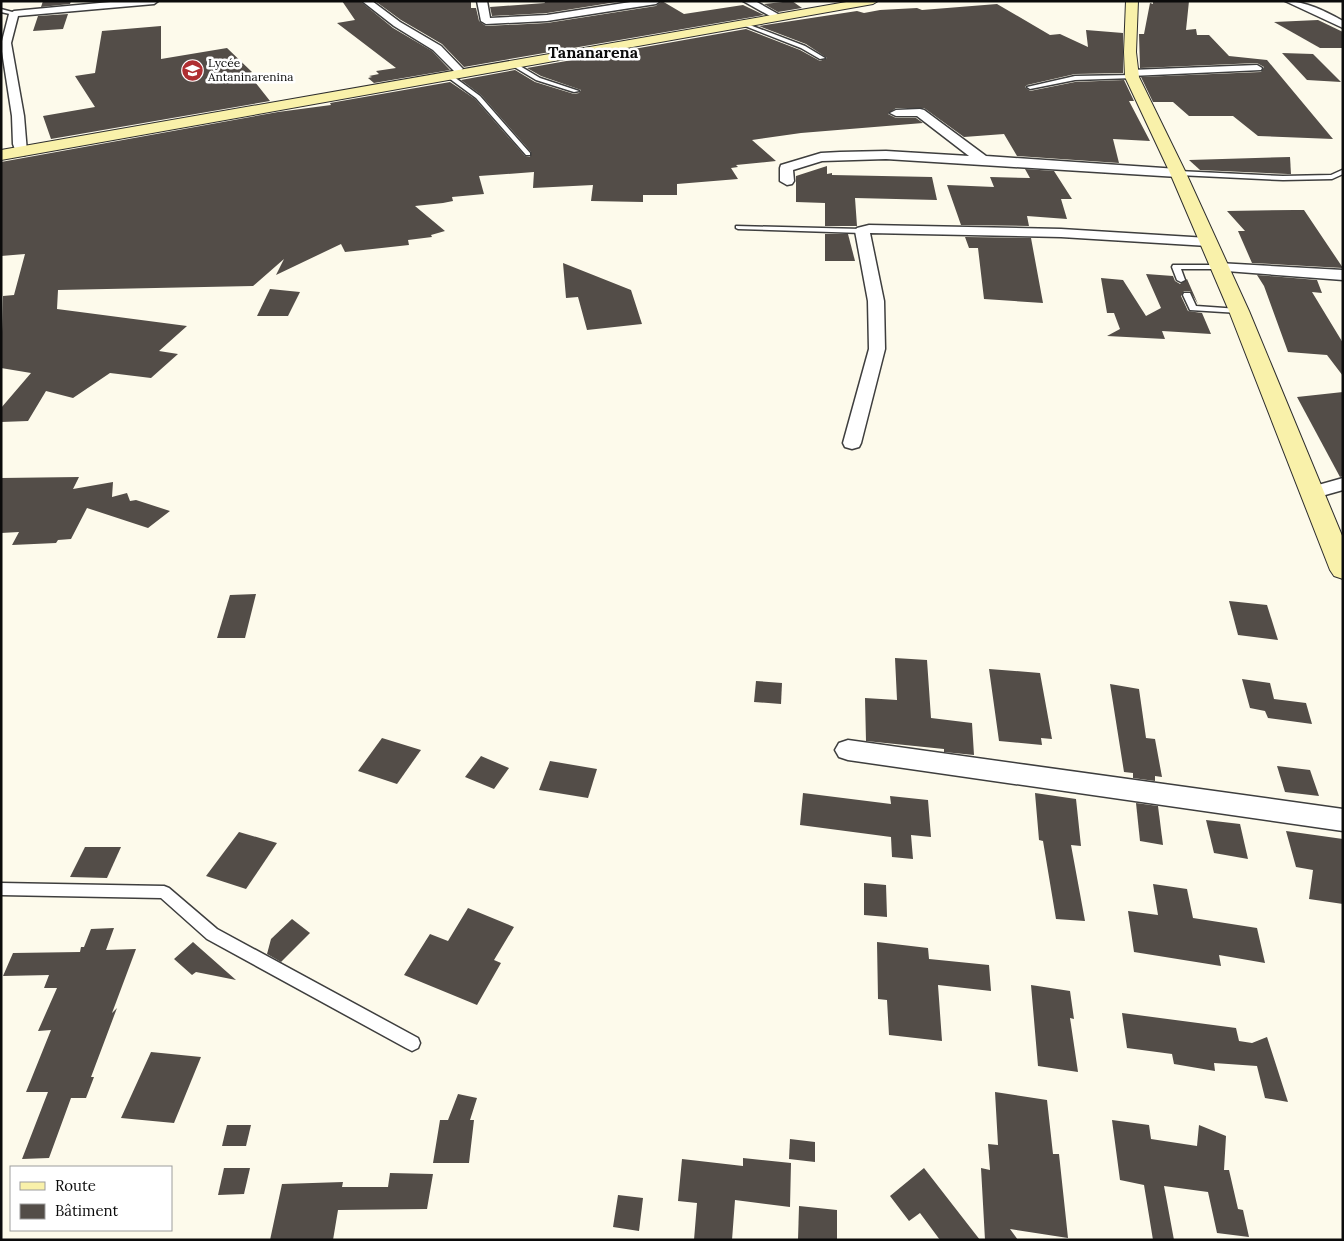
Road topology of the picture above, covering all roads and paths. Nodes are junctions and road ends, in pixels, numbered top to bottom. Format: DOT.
graph roads {
  1 [pos="154,1"];
  2 [pos="366,1"];
  3 [pos="482,1"];
  4 [pos="747,1"];
  5 [pos="846,1"];
  6 [pos="873,1"];
  7 [pos="1132,1"];
  8 [pos="1289,1"];
  9 [pos="583,2"];
  10 [pos="650,2"];
  11 [pos="75,5"];
  12 [pos="1,10"];
  13 [pos="592,12"];
  14 [pos="14,14"];
  15 [pos="1,16"];
  16 [pos="763,17"];
  17 [pos="742,23"];
  18 [pos="1343,25"];
  19 [pos="642,38"];
  20 [pos="550,54"];
  21 [pos="822,58"];
  22 [pos="513,64"];
  23 [pos="1257,68"];
  24 [pos="451,72"];
  25 [pos="1132,75"];
  26 [pos="1030,87"];
  27 [pos="576,91"];
  28 [pos="896,113"];
  29 [pos="1,147"];
  30 [pos="20,148"];
  31 [pos="528,154"];
  32 [pos="1,155"];
  33 [pos="983,160"];
  34 [pos="1342,172"];
  35 [pos="1178,173"];
  36 [pos="787,181"];
  37 [pos="738,227"];
  38 [pos="862,231"];
  39 [pos="1208,242"];
  40 [pos="1218,266"];
  41 [pos="1343,275"];
  42 [pos="1181,280"];
  43 [pos="1187,295"];
  44 [pos="1239,311"];
  45 [pos="852,443"];
  46 [pos="1343,484"];
  47 [pos="1311,493"];
  48 [pos="1343,570"];
  49 [pos="848,750"];
  50 [pos="1343,820"];
  51 [pos="1,888"];
  52 [pos="412,1043"];
  1 -- 11 [label="street"];
  2 -- 24 [label="street"];
  3 -- 13 [label="street"];
  4 -- 16 [label="street"];
  5 -- 16 [label="street"];
  6 -- 16 [label="street"];
  7 -- 25 [label="street"];
  8 -- 18 [label="street"];
  9 -- 13 [label="street"];
  10 -- 13 [label="street"];
  11 -- 14 [label="street"];
  12 -- 14 [label="lane"];
  14 -- 15 [label="street"];
  14 -- 30 [label="street"];
  16 -- 17 [label="street"];
  16 -- 19 [label="street"];
  17 -- 19 [label="street"];
  17 -- 21 [label="lane"];
  19 -- 20 [label="street"];
  20 -- 22 [label="street"];
  20 -- 24 [label="street"];
  22 -- 24 [label="street"];
  22 -- 27 [label="lane"];
  23 -- 25 [label="street"];
  24 -- 30 [label="street"];
  24 -- 31 [label="lane"];
  25 -- 26 [label="lane"];
  25 -- 35 [label="street"];
  28 -- 33 [label="street"];
  29 -- 30 [label="street"];
  30 -- 32 [label="street"];
  33 -- 35 [label="street"];
  33 -- 36 [label="street"];
  34 -- 35 [label="lane"];
  35 -- 39 [label="street"];
  37 -- 38 [label="lane"];
  38 -- 39 [label="street"];
  38 -- 45 [label="street"];
  39 -- 40 [label="street"];
  40 -- 41 [label="street"];
  40 -- 42 [label="lane"];
  40 -- 44 [label="street"];
  43 -- 44 [label="lane"];
  44 -- 47 [label="street"];
  46 -- 47 [label="street"];
  47 -- 48 [label="street"];
  49 -- 50 [label="street"];
  51 -- 52 [label="lane"];
}
